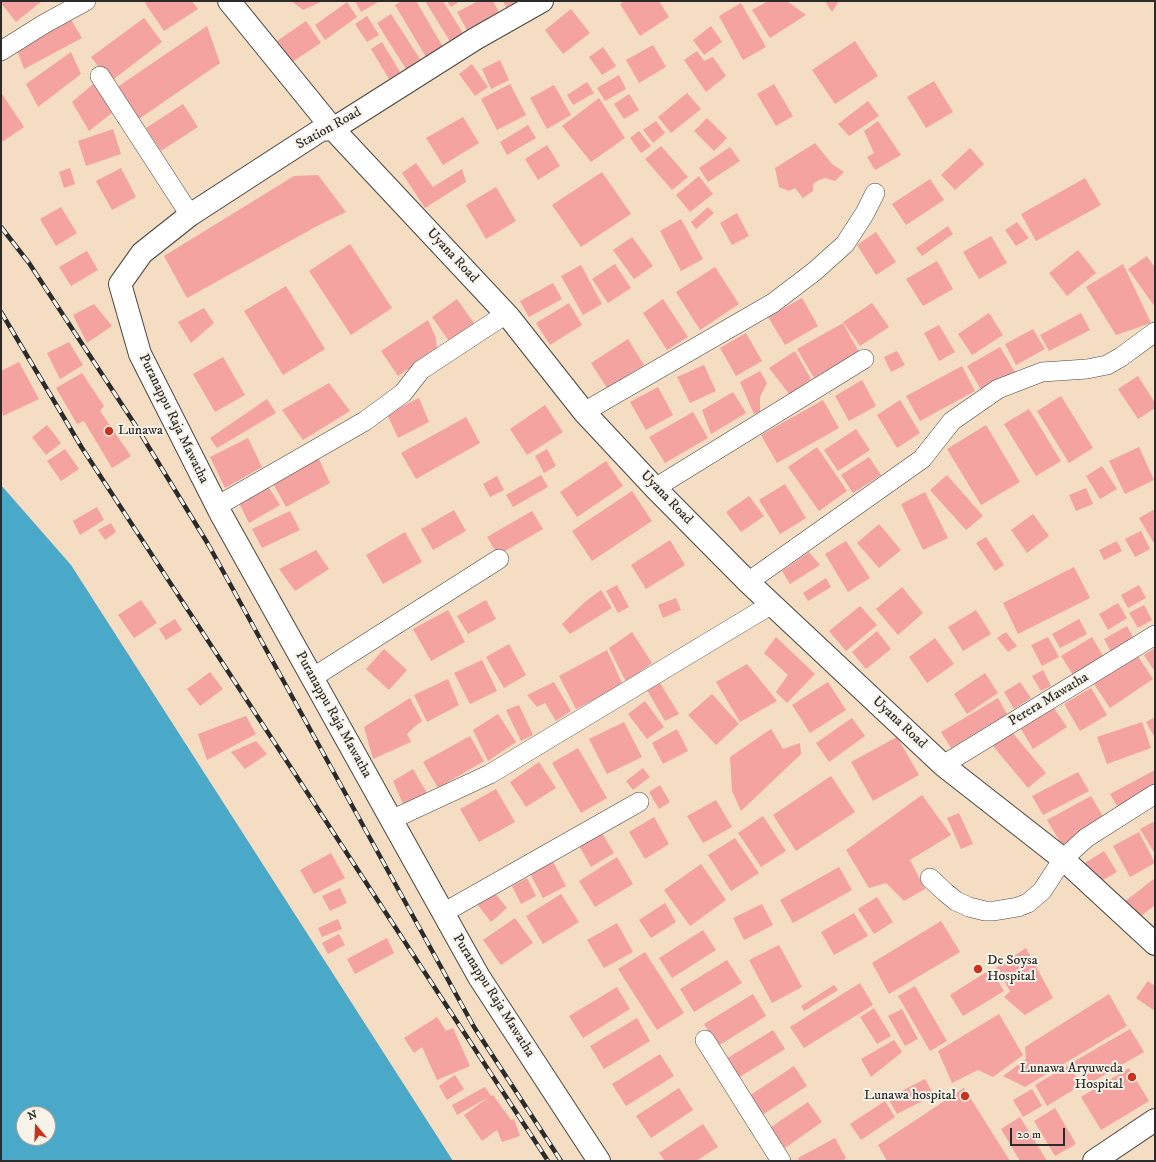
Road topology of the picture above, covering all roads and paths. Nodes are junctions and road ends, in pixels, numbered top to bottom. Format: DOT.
graph roads {
  1 [pos="86,1"];
  2 [pos="229,1"];
  3 [pos="542,1"];
  4 [pos="1,51"];
  5 [pos="100,76"];
  6 [pos="333,129"];
  7 [pos="875,193"];
  8 [pos="190,215"];
  9 [pos="142,253"];
  10 [pos="509,317"];
  11 [pos="1155,332"];
  12 [pos="864,359"];
  13 [pos="584,412"];
  14 [pos="655,488"];
  15 [pos="217,506"];
  16 [pos="499,560"];
  17 [pos="748,582"];
  18 [pos="772,604"];
  19 [pos="1155,635"];
  20 [pos="312,678"];
  21 [pos="943,765"];
  22 [pos="1155,794"];
  23 [pos="639,802"];
  24 [pos="391,820"];
  25 [pos="1063,859"];
  26 [pos="930,878"];
  27 [pos="443,913"];
  28 [pos="1155,944"];
  29 [pos="705,1040"];
  30 [pos="1155,1120"];
  31 [pos="599,1161"];
  32 [pos="781,1161"];
  33 [pos="1094,1161"];
  1 -- 4 [label="street"];
  2 -- 6 [label="street, Uyana Road"];
  3 -- 6 [label="street, Station Road"];
  5 -- 8 [label="street"];
  6 -- 8 [label="street, Station Road"];
  6 -- 10 [label="street, Uyana Road"];
  7 -- 13 [label="street"];
  8 -- 9 [label="street, Station Road"];
  9 -- 15 [label="street, Puranappu Raja Mawatha"];
  10 -- 13 [label="street, Uyana Road"];
  10 -- 15 [label="street"];
  11 -- 17 [label="street"];
  12 -- 14 [label="street"];
  13 -- 14 [label="street, Uyana Road"];
  14 -- 17 [label="street, Uyana Road"];
  15 -- 20 [label="street, Puranappu Raja Mawatha"];
  16 -- 20 [label="street"];
  17 -- 18 [label="street, Uyana Road"];
  18 -- 21 [label="street, Uyana Road"];
  18 -- 24 [label="street"];
  19 -- 21 [label="street, Perera Mawatha"];
  20 -- 24 [label="street, Puranappu Raja Mawatha"];
  21 -- 25 [label="street, Uyana Road"];
  22 -- 25 [label="street"];
  23 -- 27 [label="street"];
  24 -- 27 [label="street, Puranappu Raja Mawatha"];
  25 -- 26 [label="street"];
  25 -- 28 [label="street, Uyana Road"];
  27 -- 31 [label="street, Puranappu Raja Mawatha"];
  29 -- 32 [label="street"];
  30 -- 33 [label="street"];
}
